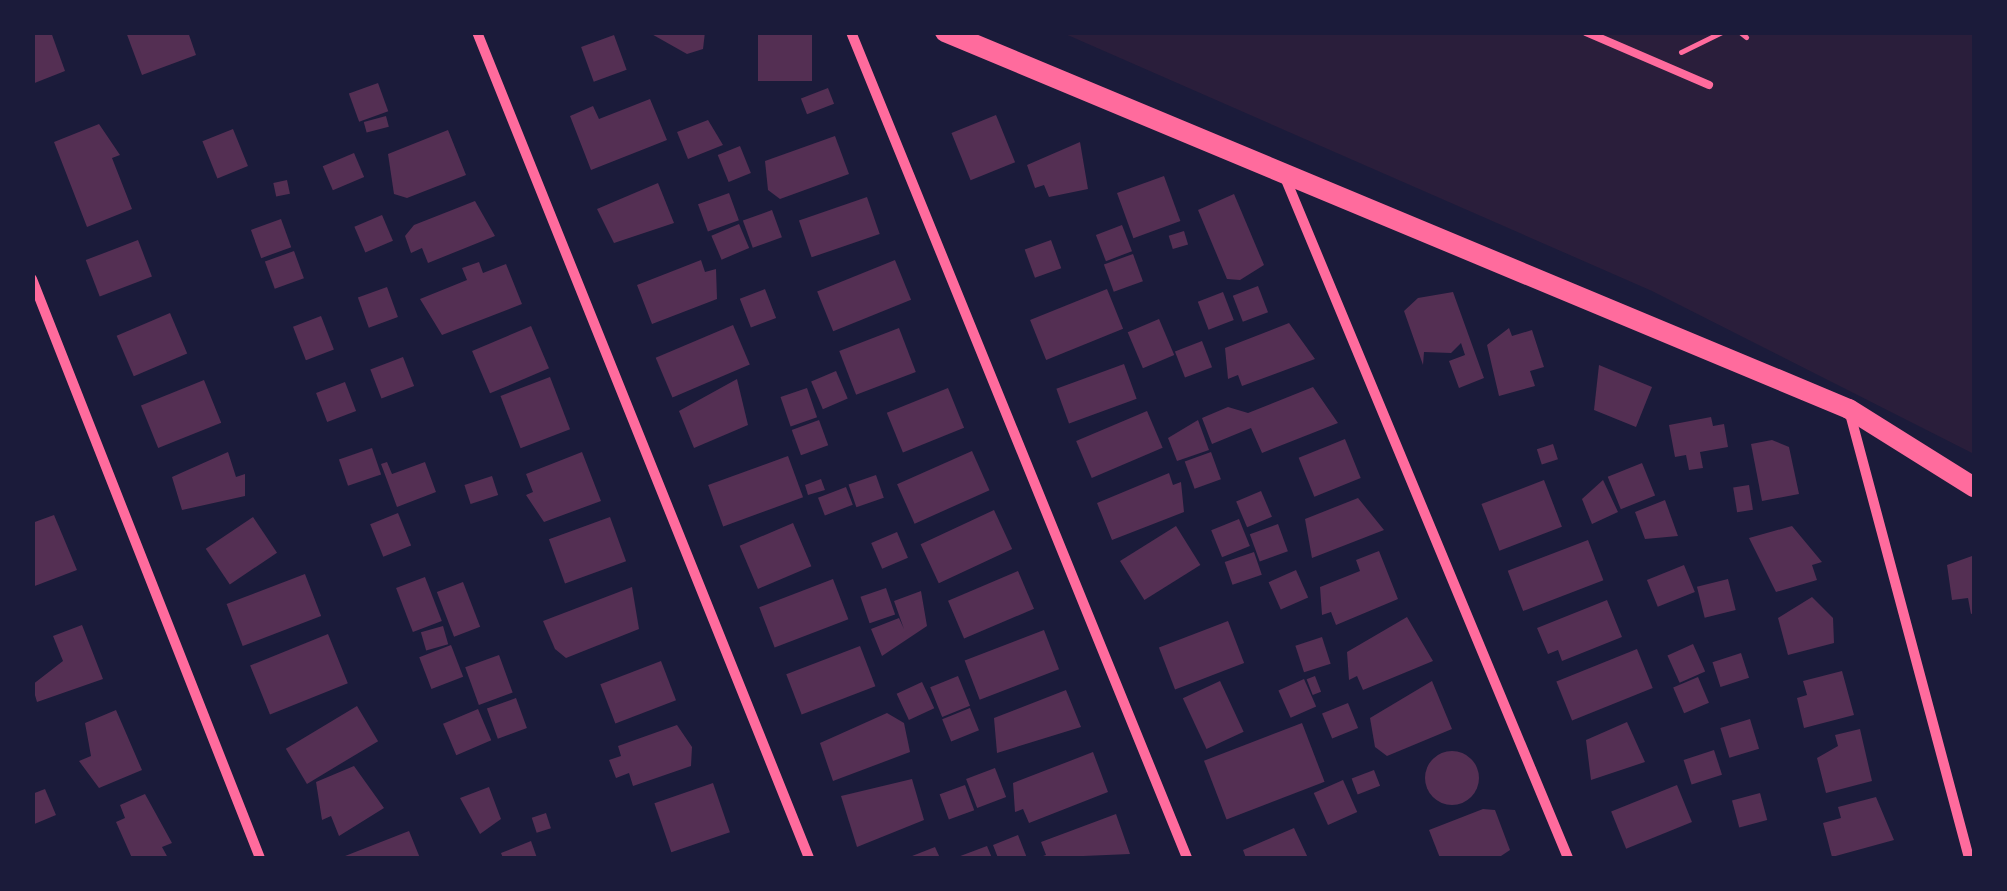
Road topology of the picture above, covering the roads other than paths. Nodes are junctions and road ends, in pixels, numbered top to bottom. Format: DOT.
graph roads {
  1 [pos="477,32"];
  2 [pos="851,32"];
  3 [pos="945,32"];
  4 [pos="1586,32"];
  5 [pos="1709,86"];
  6 [pos="1280,165"];
  7 [pos="32,278"];
  8 [pos="1849,409"];
  9 [pos="1974,487"];
  10 [pos="260,858"];
  11 [pos="808,858"];
  12 [pos="1187,858"];
  13 [pos="1568,858"];
  14 [pos="1969,858"];
  1 -- 11 [label="street"];
  2 -- 12 [label="street"];
  3 -- 6 [label="main road"];
  4 -- 5 [label="lane"];
  6 -- 8 [label="main road"];
  6 -- 13 [label="street"];
  7 -- 10 [label="street"];
  8 -- 9 [label="main road"];
  8 -- 14 [label="street"];
}
